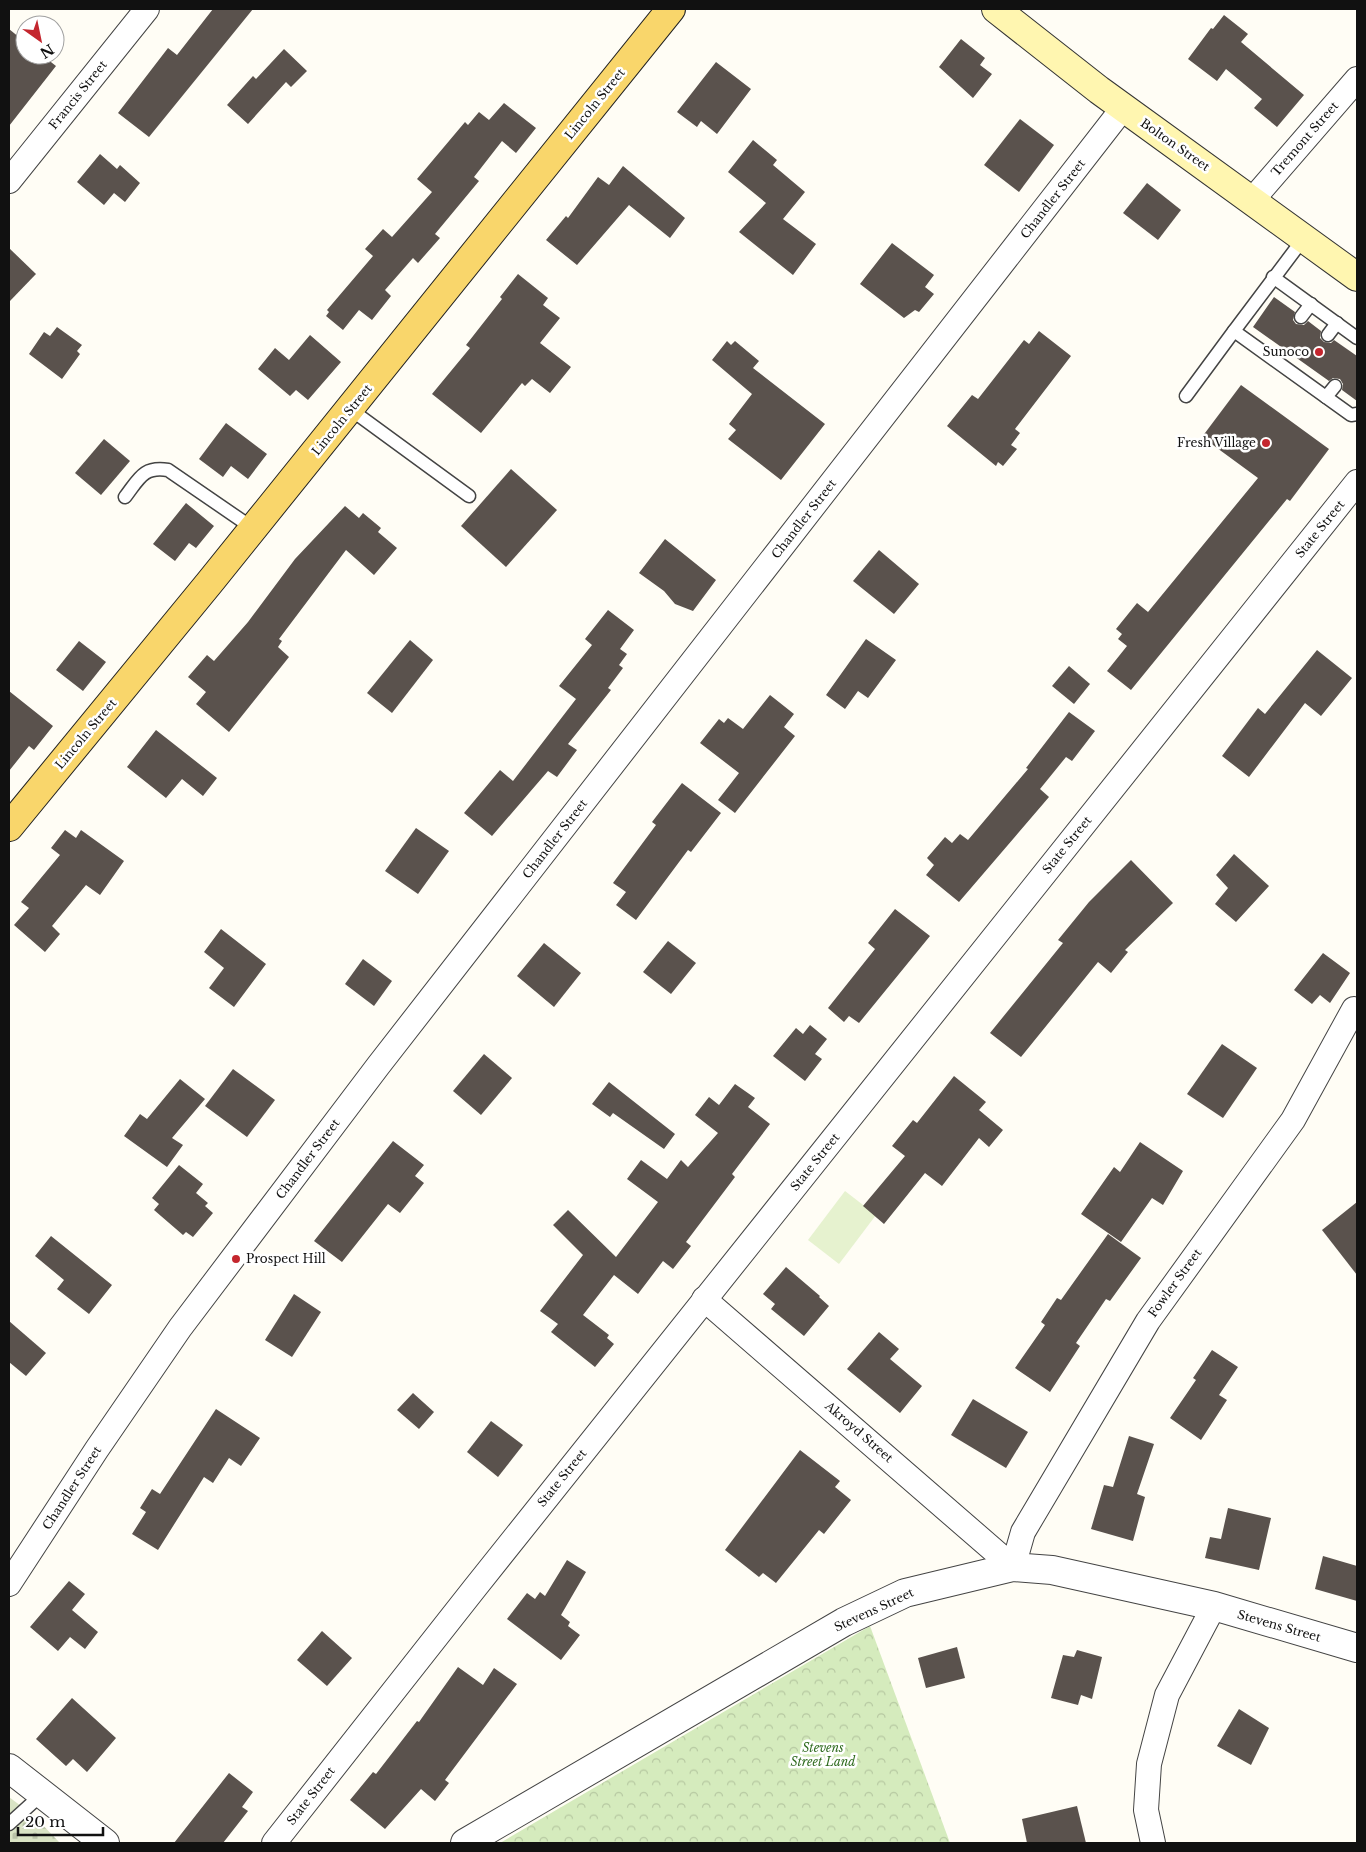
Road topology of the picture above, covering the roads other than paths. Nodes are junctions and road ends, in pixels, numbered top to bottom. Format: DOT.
graph roads {
  1 [pos="148,9"];
  2 [pos="671,9"];
  3 [pos="996,9"];
  4 [pos="1357,79"];
  5 [pos="1123,108"];
  6 [pos="9,182"];
  7 [pos="1253,200"];
  8 [pos="1304,238"];
  9 [pos="1274,277"];
  10 [pos="1357,277"];
  11 [pos="1310,304"];
  12 [pos="1301,317"];
  13 [pos="1337,324"];
  14 [pos="1234,331"];
  15 [pos="1328,336"];
  16 [pos="1357,338"];
  17 [pos="1307,366"];
  18 [pos="1299,377"];
  19 [pos="1335,386"];
  20 [pos="1186,396"];
  21 [pos="1326,397"];
  22 [pos="350,409"];
  23 [pos="1357,414"];
  24 [pos="1357,482"];
  25 [pos="468,496"];
  26 [pos="125,497"];
  27 [pos="254,529"];
  28 [pos="9,827"];
  29 [pos="1354,1009"];
  30 [pos="704,1299"];
  31 [pos="1012,1567"];
  32 [pos="9,1584"];
  33 [pos="1214,1606"];
  34 [pos="1357,1648"];
  35 [pos="9,1768"];
  36 [pos="40,1795"];
  37 [pos="9,1824"];
  38 [pos="105,1843"];
  39 [pos="274,1843"];
  40 [pos="465,1843"];
  41 [pos="1153,1843"];
  1 -- 6 [label="street, Francis Street"];
  2 -- 22 [label="main road, Lincoln Street"];
  3 -- 5 [label="main road, Bolton Street"];
  4 -- 7 [label="street, Tremont Street"];
  5 -- 7 [label="main road, Bolton Street"];
  5 -- 32 [label="street, Chandler Street"];
  7 -- 8 [label="main road, Bolton Street"];
  8 -- 9 [label="lane"];
  8 -- 10 [label="main road, Bolton Street"];
  9 -- 11 [label="lane"];
  9 -- 14 [label="lane"];
  11 -- 12 [label="lane"];
  11 -- 13 [label="lane"];
  13 -- 15 [label="lane"];
  13 -- 16 [label="lane"];
  14 -- 18 [label="lane"];
  14 -- 20 [label="lane"];
  17 -- 18 [label="lane"];
  18 -- 21 [label="lane"];
  19 -- 21 [label="lane"];
  21 -- 23 [label="lane"];
  22 -- 25 [label="lane"];
  22 -- 27 [label="main road, Lincoln Street"];
  24 -- 30 [label="street, State Street"];
  26 -- 27 [label="lane"];
  27 -- 28 [label="main road, Lincoln Street"];
  29 -- 31 [label="street, Fowler Street"];
  30 -- 31 [label="street, Akroyd Street"];
  30 -- 39 [label="street, State Street"];
  31 -- 33 [label="street, Stevens Street"];
  31 -- 40 [label="street, Stevens Street"];
  33 -- 34 [label="street, Stevens Street"];
  33 -- 41 [label="street"];
  35 -- 36 [label="street"];
  36 -- 37 [label="lane"];
  36 -- 38 [label="street"];
}
